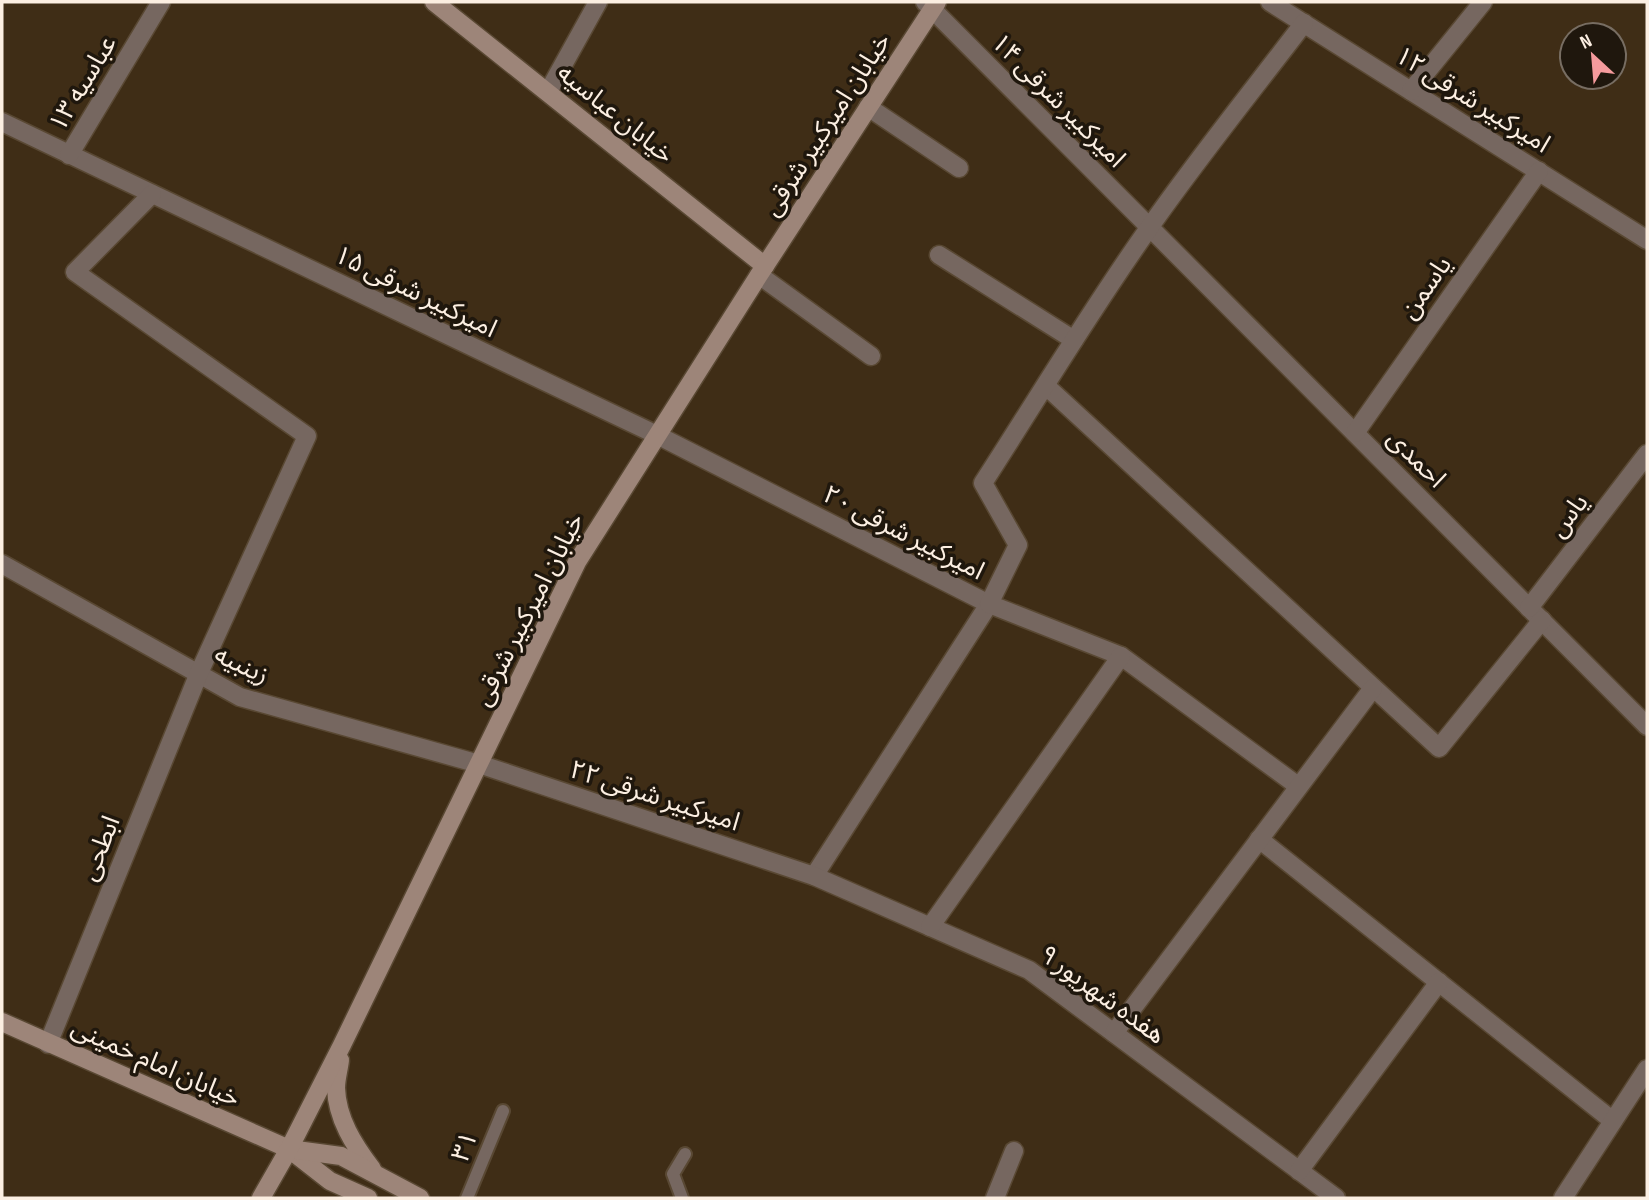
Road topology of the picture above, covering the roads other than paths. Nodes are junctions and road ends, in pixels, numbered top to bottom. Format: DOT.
graph roads {
  1 [pos="161,2"];
  2 [pos="434,2"];
  3 [pos="598,2"];
  4 [pos="1270,2"];
  5 [pos="1483,2"];
  6 [pos="931,4"];
  7 [pos="1304,23"];
  8 [pos="1411,91"];
  9 [pos="548,92"];
  10 [pos="868,107"];
  11 [pos="2,122"];
  12 [pos="69,155"];
  13 [pos="959,168"];
  14 [pos="1539,171"];
  15 [pos="152,194"];
  16 [pos="1149,227"];
  17 [pos="1647,240"];
  18 [pos="939,255"];
  19 [pos="762,270"];
  20 [pos="1073,340"];
  21 [pos="871,356"];
  22 [pos="1046,386"];
  23 [pos="1355,433"];
  24 [pos="657,435"];
  25 [pos="1647,454"];
  26 [pos="2,564"];
  27 [pos="989,604"];
  28 [pos="1536,614"];
  29 [pos="1121,656"];
  30 [pos="199,673"];
  31 [pos="1373,688"];
  32 [pos="1647,726"];
  33 [pos="478,764"];
  34 [pos="1298,786"];
  35 [pos="1259,839"];
  36 [pos="814,876"];
  37 [pos="930,927"];
  38 [pos="1439,982"];
  39 [pos="2,1022"];
  40 [pos="1114,1033"];
  41 [pos="48,1044"];
  42 [pos="342,1045"];
  43 [pos="1647,1069"];
  44 [pos="503,1111"];
  45 [pos="1613,1121"];
  46 [pos="289,1149"];
  47 [pos="1014,1151"];
  48 [pos="685,1154"];
  49 [pos="1299,1171"];
  50 [pos="376,1175"];
  51 [pos="261,1198"];
  52 [pos="368,1198"];
  53 [pos="420,1198"];
  54 [pos="467,1198"];
  55 [pos="682,1198"];
  56 [pos="995,1198"];
  57 [pos="1336,1198"];
  58 [pos="1563,1198"];
  1 -- 12 [label="street, عباسیه ۱۳"];
  2 -- 9 [label="main road, خیابان عباسیه"];
  3 -- 9 [label="street"];
  4 -- 7 [label="street, امیرکبیر شرقی ۱۲"];
  5 -- 8 [label="street"];
  6 -- 10 [label="main road, خیابان امیرکبیر شرقی"];
  6 -- 16 [label="street, امیرکبیر شرقی ۱۴"];
  7 -- 8 [label="street, امیرکبیر شرقی ۱۲"];
  7 -- 16 [label="street"];
  8 -- 14 [label="street, امیرکبیر شرقی ۱۲"];
  9 -- 19 [label="main road, خیابان عباسیه"];
  10 -- 13 [label="street"];
  10 -- 19 [label="main road, خیابان امیرکبیر شرقی"];
  11 -- 12 [label="street, امیرکبیر شرقی ۱۵"];
  12 -- 15 [label="street, امیرکبیر شرقی ۱۵"];
  14 -- 17 [label="street, امیرکبیر شرقی ۱۲"];
  14 -- 23 [label="street, یاسمن"];
  15 -- 24 [label="street, امیرکبیر شرقی ۱۵"];
  15 -- 30 [label="street, ابطحی"];
  16 -- 20 [label="street"];
  16 -- 23 [label="street, احمدی"];
  18 -- 20 [label="street"];
  19 -- 21 [label="street"];
  19 -- 24 [label="main road, خیابان امیرکبیر شرقی"];
  20 -- 22 [label="street"];
  22 -- 27 [label="street"];
  22 -- 31 [label="street"];
  23 -- 28 [label="street, احمدی"];
  24 -- 27 [label="street, امیرکبیر شرقی ۲۰"];
  24 -- 33 [label="main road, خیابان امیرکبیر شرقی"];
  25 -- 28 [label="street, یاس"];
  26 -- 30 [label="street, زینبیه"];
  27 -- 29 [label="street"];
  27 -- 36 [label="street, امیرکبیر شرقی ۲۰"];
  28 -- 31 [label="street, یاس"];
  28 -- 32 [label="street, احمدی"];
  29 -- 34 [label="street"];
  29 -- 37 [label="street"];
  30 -- 33 [label="street, زینبیه"];
  30 -- 41 [label="street, ابطحی"];
  31 -- 34 [label="street"];
  33 -- 36 [label="street, امیرکبیر شرقی ۲۲"];
  33 -- 42 [label="main road, خیابان امیرکبیر شرقی"];
  34 -- 35 [label="street"];
  35 -- 38 [label="street"];
  35 -- 40 [label="street"];
  36 -- 37 [label="street, هفده شهریور ۹"];
  37 -- 40 [label="street, هفده شهریور ۹"];
  38 -- 45 [label="street"];
  38 -- 49 [label="street"];
  39 -- 41 [label="main road, خیابان امام خمینی"];
  40 -- 49 [label="street, هفده شهریور ۹"];
  41 -- 46 [label="main road, خیابان امام خمینی"];
  42 -- 46 [label="main road, خیابان امیرکبیر شرقی"];
  42 -- 50 [label="main road"];
  43 -- 45 [label="street"];
  44 -- 54 [label="lane, ۳۱"];
  45 -- 58 [label="street"];
  46 -- 50 [label="main road, خیابان امام خمینی"];
  46 -- 51 [label="main road, خیابان امیرکبیر شرقی"];
  46 -- 52 [label="main road, خیابان امام خمینی"];
  47 -- 56 [label="street"];
  48 -- 55 [label="lane"];
  49 -- 57 [label="street, هفده شهریور ۹"];
  50 -- 53 [label="main road, خیابان امام خمینی"];
}
